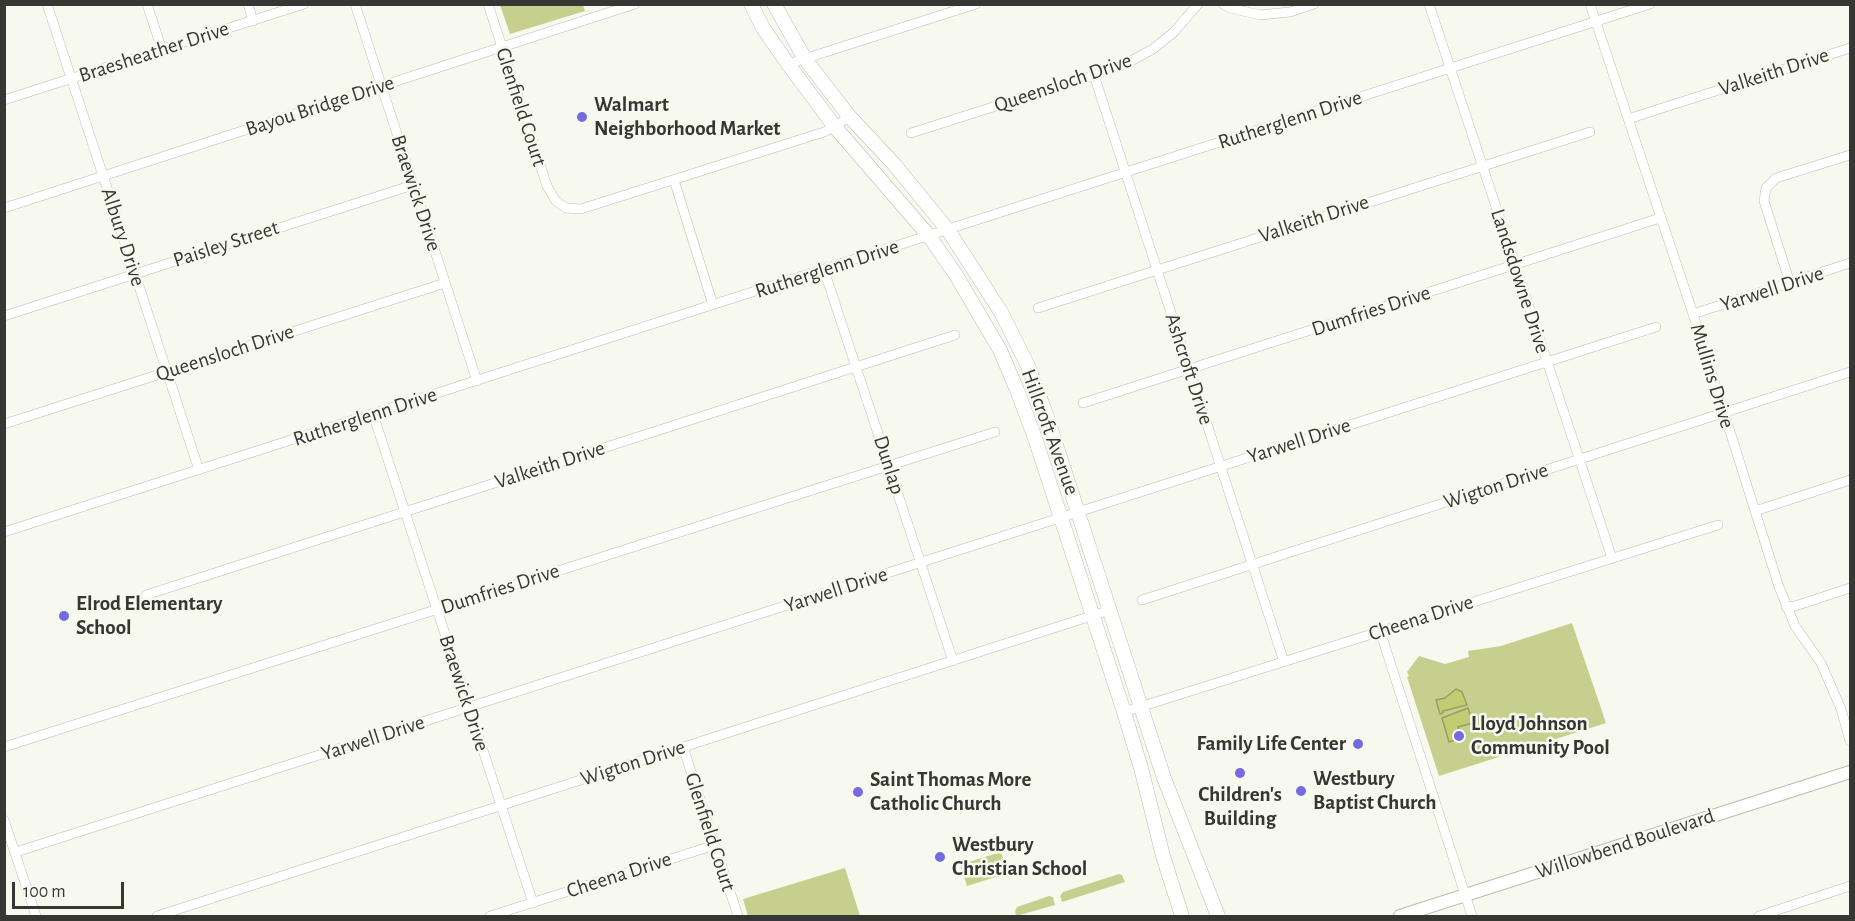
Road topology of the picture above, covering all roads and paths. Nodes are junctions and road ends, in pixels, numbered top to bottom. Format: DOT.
graph roads {
  1 [pos="47,4"];
  2 [pos="147,4"];
  3 [pos="248,4"];
  4 [pos="304,4"];
  5 [pos="354,4"];
  6 [pos="488,4"];
  7 [pos="635,4"];
  8 [pos="751,4"];
  9 [pos="774,4"];
  10 [pos="976,4"];
  11 [pos="1198,4"];
  12 [pos="1223,4"];
  13 [pos="1314,4"];
  14 [pos="1429,4"];
  15 [pos="1590,4"];
  16 [pos="1650,4"];
  17 [pos="253,21"];
  18 [pos="1596,22"];
  19 [pos="502,48"];
  20 [pos="1851,48"];
  21 [pos="162,50"];
  22 [pos="805,59"];
  23 [pos="788,64"];
  24 [pos="1450,69"];
  25 [pos="1094,75"];
  26 [pos="72,78"];
  27 [pos="381,87"];
  28 [pos="4,100"];
  29 [pos="849,116"];
  30 [pos="1628,119"];
  31 [pos="835,127"];
  32 [pos="1590,132"];
  33 [pos="911,133"];
  34 [pos="1851,155"];
  35 [pos="1482,166"];
  36 [pos="1125,172"];
  37 [pos="103,176"];
  38 [pos="674,180"];
  39 [pos="413,185"];
  40 [pos="4,208"];
  41 [pos="1660,218"];
  42 [pos="948,230"];
  43 [pos="929,236"];
  44 [pos="1851,263"];
  45 [pos="1515,265"];
  46 [pos="1157,269"];
  47 [pos="824,270"];
  48 [pos="134,274"];
  49 [pos="445,283"];
  50 [pos="1790,283"];
  51 [pos="714,305"];
  52 [pos="1038,308"];
  53 [pos="1693,314"];
  54 [pos="4,316"];
  55 [pos="1656,327"];
  56 [pos="955,335"];
  57 [pos="1547,362"];
  58 [pos="857,367"];
  59 [pos="1189,369"];
  60 [pos="167,372"];
  61 [pos="1851,372"];
  62 [pos="477,381"];
  63 [pos="1083,403"];
  64 [pos="1723,413"];
  65 [pos="373,414"];
  66 [pos="4,424"];
  67 [pos="995,432"];
  68 [pos="1580,460"];
  69 [pos="890,466"];
  70 [pos="1221,466"];
  71 [pos="199,470"];
  72 [pos="1851,480"];
  73 [pos="1755,511"];
  74 [pos="405,512"];
  75 [pos="1079,512"];
  76 [pos="1060,518"];
  77 [pos="1718,525"];
  78 [pos="4,532"];
  79 [pos="1612,558"];
  80 [pos="920,562"];
  81 [pos="1253,564"];
  82 [pos="1851,588"];
  83 [pos="146,595"];
  84 [pos="1142,600"];
  85 [pos="1786,607"];
  86 [pos="437,609"];
  87 [pos="1110,610"];
  88 [pos="1092,616"];
  89 [pos="1380,631"];
  90 [pos="953,661"];
  91 [pos="1284,662"];
  92 [pos="469,707"];
  93 [pos="1142,707"];
  94 [pos="1124,712"];
  95 [pos="1851,741"];
  96 [pos="4,747"];
  97 [pos="683,747"];
  98 [pos="1851,772"];
  99 [pos="501,806"];
  100 [pos="4,820"];
  101 [pos="715,845"];
  102 [pos="16,852"];
  103 [pos="1851,886"];
  104 [pos="1465,895"];
  105 [pos="532,903"];
  106 [pos="36,916"];
  107 [pos="157,916"];
  108 [pos="490,916"];
  109 [pos="738,916"];
  110 [pos="1182,916"];
  111 [pos="1218,916"];
  112 [pos="1400,916"];
  113 [pos="1472,916"];
  114 [pos="1759,916"];
  1 -- 26 [label="street, Albury Drive"];
  2 -- 21 [label="street"];
  3 -- 17 [label="street"];
  4 -- 17 [label="street, Braesheather Drive"];
  5 -- 27 [label="street, Braewick Drive"];
  6 -- 19 [label="street, Glenfield Court"];
  7 -- 19 [label="street, Bayou Bridge Drive"];
  8 -- 23 [label="main road, Hillcroft Avenue"];
  9 -- 22 [label="main road, Hillcroft Avenue"];
  10 -- 22 [label="street"];
  11 -- 25 [label="street, Queensloch Drive"];
  12 -- 13 [label="street"];
  14 -- 24 [label="street, Landsdowne Drive"];
  15 -- 18 [label="street, Mullins Drive"];
  16 -- 18 [label="street, Rutherglenn Drive"];
  17 -- 21 [label="street, Braesheather Drive"];
  18 -- 24 [label="street, Rutherglenn Drive"];
  18 -- 30 [label="street, Mullins Drive"];
  19 -- 27 [label="street, Bayou Bridge Drive"];
  19 -- 38 [label="street, Glenfield Court"];
  20 -- 30 [label="street, Valkeith Drive"];
  21 -- 26 [label="street, Braesheather Drive"];
  22 -- 23 [label="street"];
  22 -- 29 [label="main road, Hillcroft Avenue"];
  23 -- 31 [label="main road, Hillcroft Avenue"];
  24 -- 35 [label="street, Landsdowne Drive"];
  24 -- 36 [label="street, Rutherglenn Drive"];
  25 -- 33 [label="street, Queensloch Drive"];
  25 -- 36 [label="street, Ashcroft Drive"];
  26 -- 28 [label="street, Braesheather Drive"];
  26 -- 37 [label="street, Albury Drive"];
  27 -- 37 [label="street, Bayou Bridge Drive"];
  27 -- 39 [label="street, Braewick Drive"];
  29 -- 31 [label="street"];
  29 -- 42 [label="main road, Hillcroft Avenue"];
  30 -- 41 [label="street, Mullins Drive"];
  31 -- 38 [label="street"];
  31 -- 43 [label="main road, Hillcroft Avenue"];
  32 -- 35 [label="street, Valkeith Drive"];
  34 -- 50 [label="street"];
  35 -- 45 [label="street, Landsdowne Drive"];
  35 -- 46 [label="street, Valkeith Drive"];
  36 -- 42 [label="street, Rutherglenn Drive"];
  36 -- 46 [label="street, Ashcroft Drive"];
  37 -- 40 [label="street, Bayou Bridge Drive"];
  37 -- 48 [label="street, Albury Drive"];
  38 -- 51 [label="street"];
  39 -- 48 [label="street, Paisley Street"];
  39 -- 49 [label="street, Braewick Drive"];
  41 -- 45 [label="street, Dumfries Drive"];
  41 -- 53 [label="street, Mullins Drive"];
  42 -- 43 [label="street, Rutherglenn Drive"];
  42 -- 75 [label="main road, Hillcroft Avenue"];
  43 -- 47 [label="street, Rutherglenn Drive"];
  43 -- 76 [label="main road, Hillcroft Avenue"];
  44 -- 50 [label="street, Yarwell Drive"];
  45 -- 57 [label="street, Landsdowne Drive"];
  45 -- 59 [label="street, Dumfries Drive"];
  46 -- 52 [label="street, Valkeith Drive"];
  46 -- 59 [label="street, Ashcroft Drive"];
  47 -- 51 [label="street, Rutherglenn Drive"];
  47 -- 58 [label="street, Dunlap"];
  48 -- 54 [label="street, Paisley Street"];
  48 -- 60 [label="street, Albury Drive"];
  49 -- 60 [label="street, Queensloch Drive"];
  49 -- 62 [label="street, Braewick Drive"];
  50 -- 53 [label="street, Yarwell Drive"];
  51 -- 62 [label="street, Rutherglenn Drive"];
  53 -- 64 [label="street, Mullins Drive"];
  55 -- 57 [label="street, Yarwell Drive"];
  56 -- 58 [label="street, Valkeith Drive"];
  57 -- 68 [label="street, Landsdowne Drive"];
  57 -- 70 [label="street, Yarwell Drive"];
  58 -- 69 [label="street, Dunlap"];
  58 -- 74 [label="street, Valkeith Drive"];
  59 -- 63 [label="street, Dumfries Drive"];
  59 -- 70 [label="street, Ashcroft Drive"];
  60 -- 66 [label="street, Queensloch Drive"];
  60 -- 71 [label="street, Albury Drive"];
  61 -- 64 [label="street, Wigton Drive"];
  62 -- 65 [label="street, Rutherglenn Drive"];
  64 -- 68 [label="street, Wigton Drive"];
  64 -- 73 [label="street, Mullins Drive"];
  65 -- 71 [label="street, Rutherglenn Drive"];
  65 -- 74 [label="street, Braewick Drive"];
  67 -- 69 [label="street, Dumfries Drive"];
  68 -- 79 [label="street, Landsdowne Drive"];
  68 -- 81 [label="street, Wigton Drive"];
  69 -- 80 [label="street, Dunlap"];
  69 -- 86 [label="street, Dumfries Drive"];
  70 -- 75 [label="street, Yarwell Drive"];
  70 -- 81 [label="street, Ashcroft Drive"];
  71 -- 78 [label="street, Rutherglenn Drive"];
  72 -- 73 [label="street"];
  73 -- 85 [label="street, Mullins Drive"];
  74 -- 83 [label="street, Valkeith Drive"];
  74 -- 86 [label="street, Braewick Drive"];
  75 -- 76 [label="street, Yarwell Drive"];
  75 -- 87 [label="main road, Hillcroft Avenue"];
  76 -- 80 [label="street, Yarwell Drive"];
  76 -- 88 [label="main road, Hillcroft Avenue"];
  77 -- 79 [label="street, Cheena Drive"];
  79 -- 89 [label="street, Cheena Drive"];
  80 -- 90 [label="street, Dunlap"];
  80 -- 92 [label="street, Yarwell Drive"];
  81 -- 84 [label="street, Wigton Drive"];
  81 -- 91 [label="street, Ashcroft Drive"];
  82 -- 85 [label="street"];
  85 -- 95 [label="street, Mullins Drive"];
  86 -- 92 [label="street, Braewick Drive"];
  86 -- 96 [label="street, Dumfries Drive"];
  87 -- 88 [label="street, Wigton Drive"];
  87 -- 93 [label="main road, Hillcroft Avenue"];
  88 -- 90 [label="street, Wigton Drive"];
  88 -- 94 [label="main road, Hillcroft Avenue"];
  89 -- 91 [label="street, Cheena Drive"];
  89 -- 104 [label="street"];
  90 -- 97 [label="street, Wigton Drive"];
  91 -- 93 [label="street, Cheena Drive"];
  92 -- 99 [label="street, Braewick Drive"];
  92 -- 102 [label="street, Yarwell Drive"];
  93 -- 94 [label="street, Cheena Drive"];
  93 -- 111 [label="main road, Hillcroft Avenue"];
  94 -- 110 [label="main road, Hillcroft Avenue"];
  97 -- 99 [label="street, Wigton Drive"];
  97 -- 101 [label="street, Glenfield Court"];
  98 -- 104 [label="main road, Willowbend Boulevard"];
  99 -- 105 [label="street, Braewick Drive"];
  99 -- 107 [label="street, Wigton Drive"];
  100 -- 102 [label="street"];
  101 -- 105 [label="street, Cheena Drive"];
  101 -- 109 [label="street, Glenfield Court"];
  102 -- 106 [label="street"];
  103 -- 114 [label="street"];
  104 -- 112 [label="main road, Willowbend Boulevard"];
  104 -- 113 [label="street"];
  105 -- 108 [label="street, Cheena Drive"];
}
